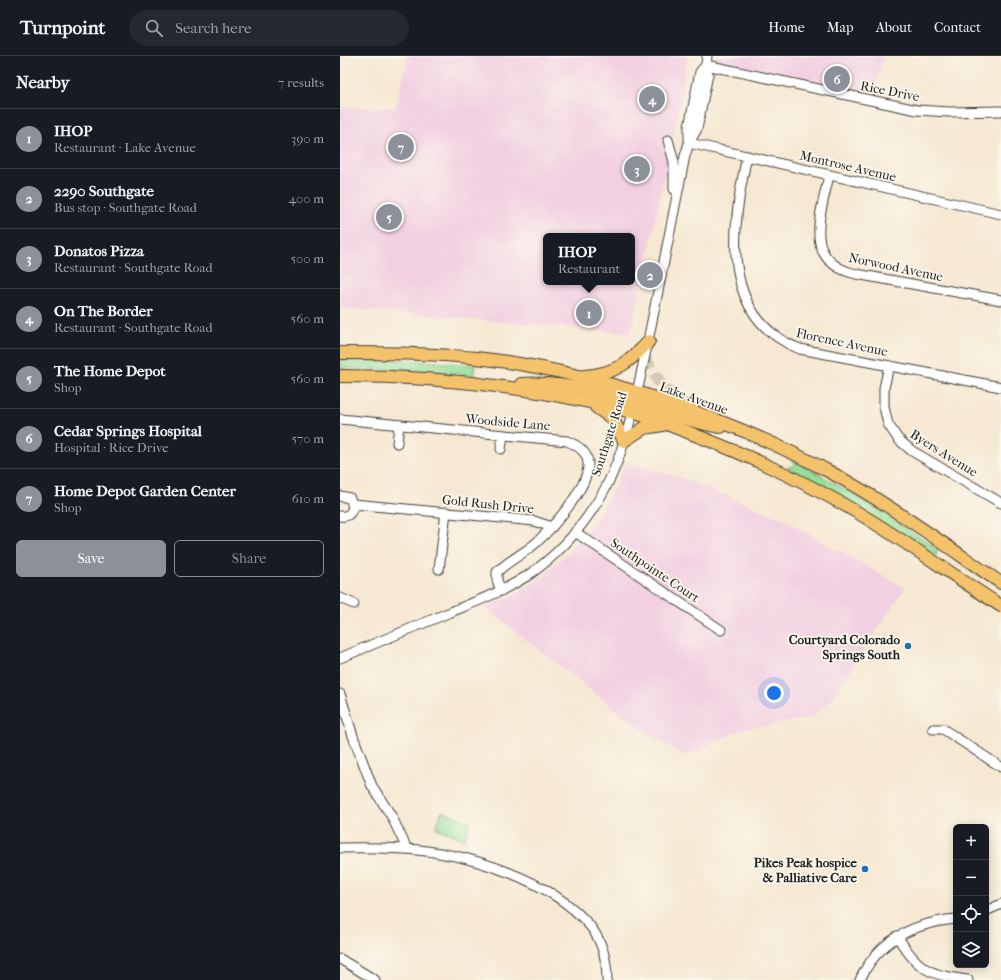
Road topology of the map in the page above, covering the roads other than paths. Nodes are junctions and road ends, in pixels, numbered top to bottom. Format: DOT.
graph roads {
  1 [pos="706,61"];
  2 [pos="1001,111"];
  3 [pos="668,140"];
  4 [pos="689,143"];
  5 [pos="747,156"];
  6 [pos="829,175"];
  7 [pos="674,212"];
  8 [pos="1001,214"];
  9 [pos="1001,300"];
  10 [pos="649,340"];
  11 [pos="340,353"];
  12 [pos="889,366"];
  13 [pos="340,376"];
  14 [pos="577,376"];
  15 [pos="496,385"];
  16 [pos="1001,387"];
  17 [pos="584,402"];
  18 [pos="635,403"];
  19 [pos="340,419"];
  20 [pos="399,425"];
  21 [pos="670,426"];
  22 [pos="503,435"];
  23 [pos="624,441"];
  24 [pos="397,443"];
  25 [pos="502,449"];
  26 [pos="340,496"];
  27 [pos="1001,503"];
  28 [pos="353,504"];
  29 [pos="446,512"];
  30 [pos="340,516"];
  31 [pos="552,527"];
  32 [pos="575,532"];
  33 [pos="438,569"];
  34 [pos="1001,583"];
  35 [pos="501,591"];
  36 [pos="340,598"];
  37 [pos="354,604"];
  38 [pos="1001,606"];
  39 [pos="721,630"];
  40 [pos="340,658"];
  41 [pos="340,694"];
  42 [pos="933,729"];
  43 [pos="1001,766"];
  44 [pos="340,848"];
  45 [pos="407,849"];
  46 [pos="1001,904"];
  47 [pos="989,910"];
  48 [pos="953,919"];
  49 [pos="898,936"];
  50 [pos="340,959"];
  51 [pos="375,980"];
  52 [pos="607,980"];
  53 [pos="860,980"];
  54 [pos="968,980"];
  1 -- 2 [label="street, Rice Drive"];
  1 -- 4 [label="street, Southgate Road"];
  3 -- 7 [label="street"];
  4 -- 5 [label="street, Montrose Avenue"];
  4 -- 7 [label="street, Southgate Road"];
  5 -- 6 [label="street, Montrose Avenue"];
  5 -- 12 [label="street, Florence Avenue"];
  6 -- 8 [label="street, Montrose Avenue"];
  6 -- 9 [label="street, Norwood Avenue"];
  7 -- 10 [label="street, Southgate Road"];
  10 -- 14 [label="main road"];
  10 -- 18 [label="street, Southgate Road"];
  11 -- 14 [label="main road, Lake Avenue"];
  12 -- 16 [label="street, Florence Avenue"];
  12 -- 27 [label="street, Byers Avenue"];
  13 -- 15 [label="main road, Lake Avenue"];
  14 -- 18 [label="main road, Lake Avenue"];
  15 -- 17 [label="main road, Lake Avenue"];
  15 -- 18 [label="main road"];
  17 -- 18 [label="main road, Lake Avenue"];
  17 -- 23 [label="main road"];
  18 -- 21 [label="main road, Lake Avenue"];
  18 -- 23 [label="street, Southgate Road"];
  18 -- 34 [label="main road, Lake Avenue"];
  19 -- 20 [label="street, Woodside Lane"];
  20 -- 22 [label="street, Woodside Lane"];
  20 -- 24 [label="street"];
  21 -- 23 [label="main road"];
  21 -- 38 [label="main road, Lake Avenue"];
  22 -- 25 [label="street"];
  22 -- 31 [label="street, Woodside Lane"];
  23 -- 32 [label="street, Southgate Road"];
  26 -- 28 [label="street"];
  28 -- 29 [label="street, Gold Rush Drive"];
  28 -- 30 [label="street"];
  29 -- 31 [label="street, Gold Rush Drive"];
  29 -- 33 [label="street"];
  31 -- 35 [label="street"];
  32 -- 35 [label="street, Southgate Road"];
  32 -- 39 [label="street, Southpointe Court"];
  35 -- 40 [label="street, Southgate Road"];
  36 -- 37 [label="street"];
  41 -- 45 [label="street"];
  42 -- 43 [label="street"];
  44 -- 45 [label="street"];
  45 -- 52 [label="street"];
  46 -- 47 [label="street"];
  48 -- 49 [label="street"];
  49 -- 53 [label="street"];
  49 -- 54 [label="street"];
  50 -- 51 [label="street"];
}
